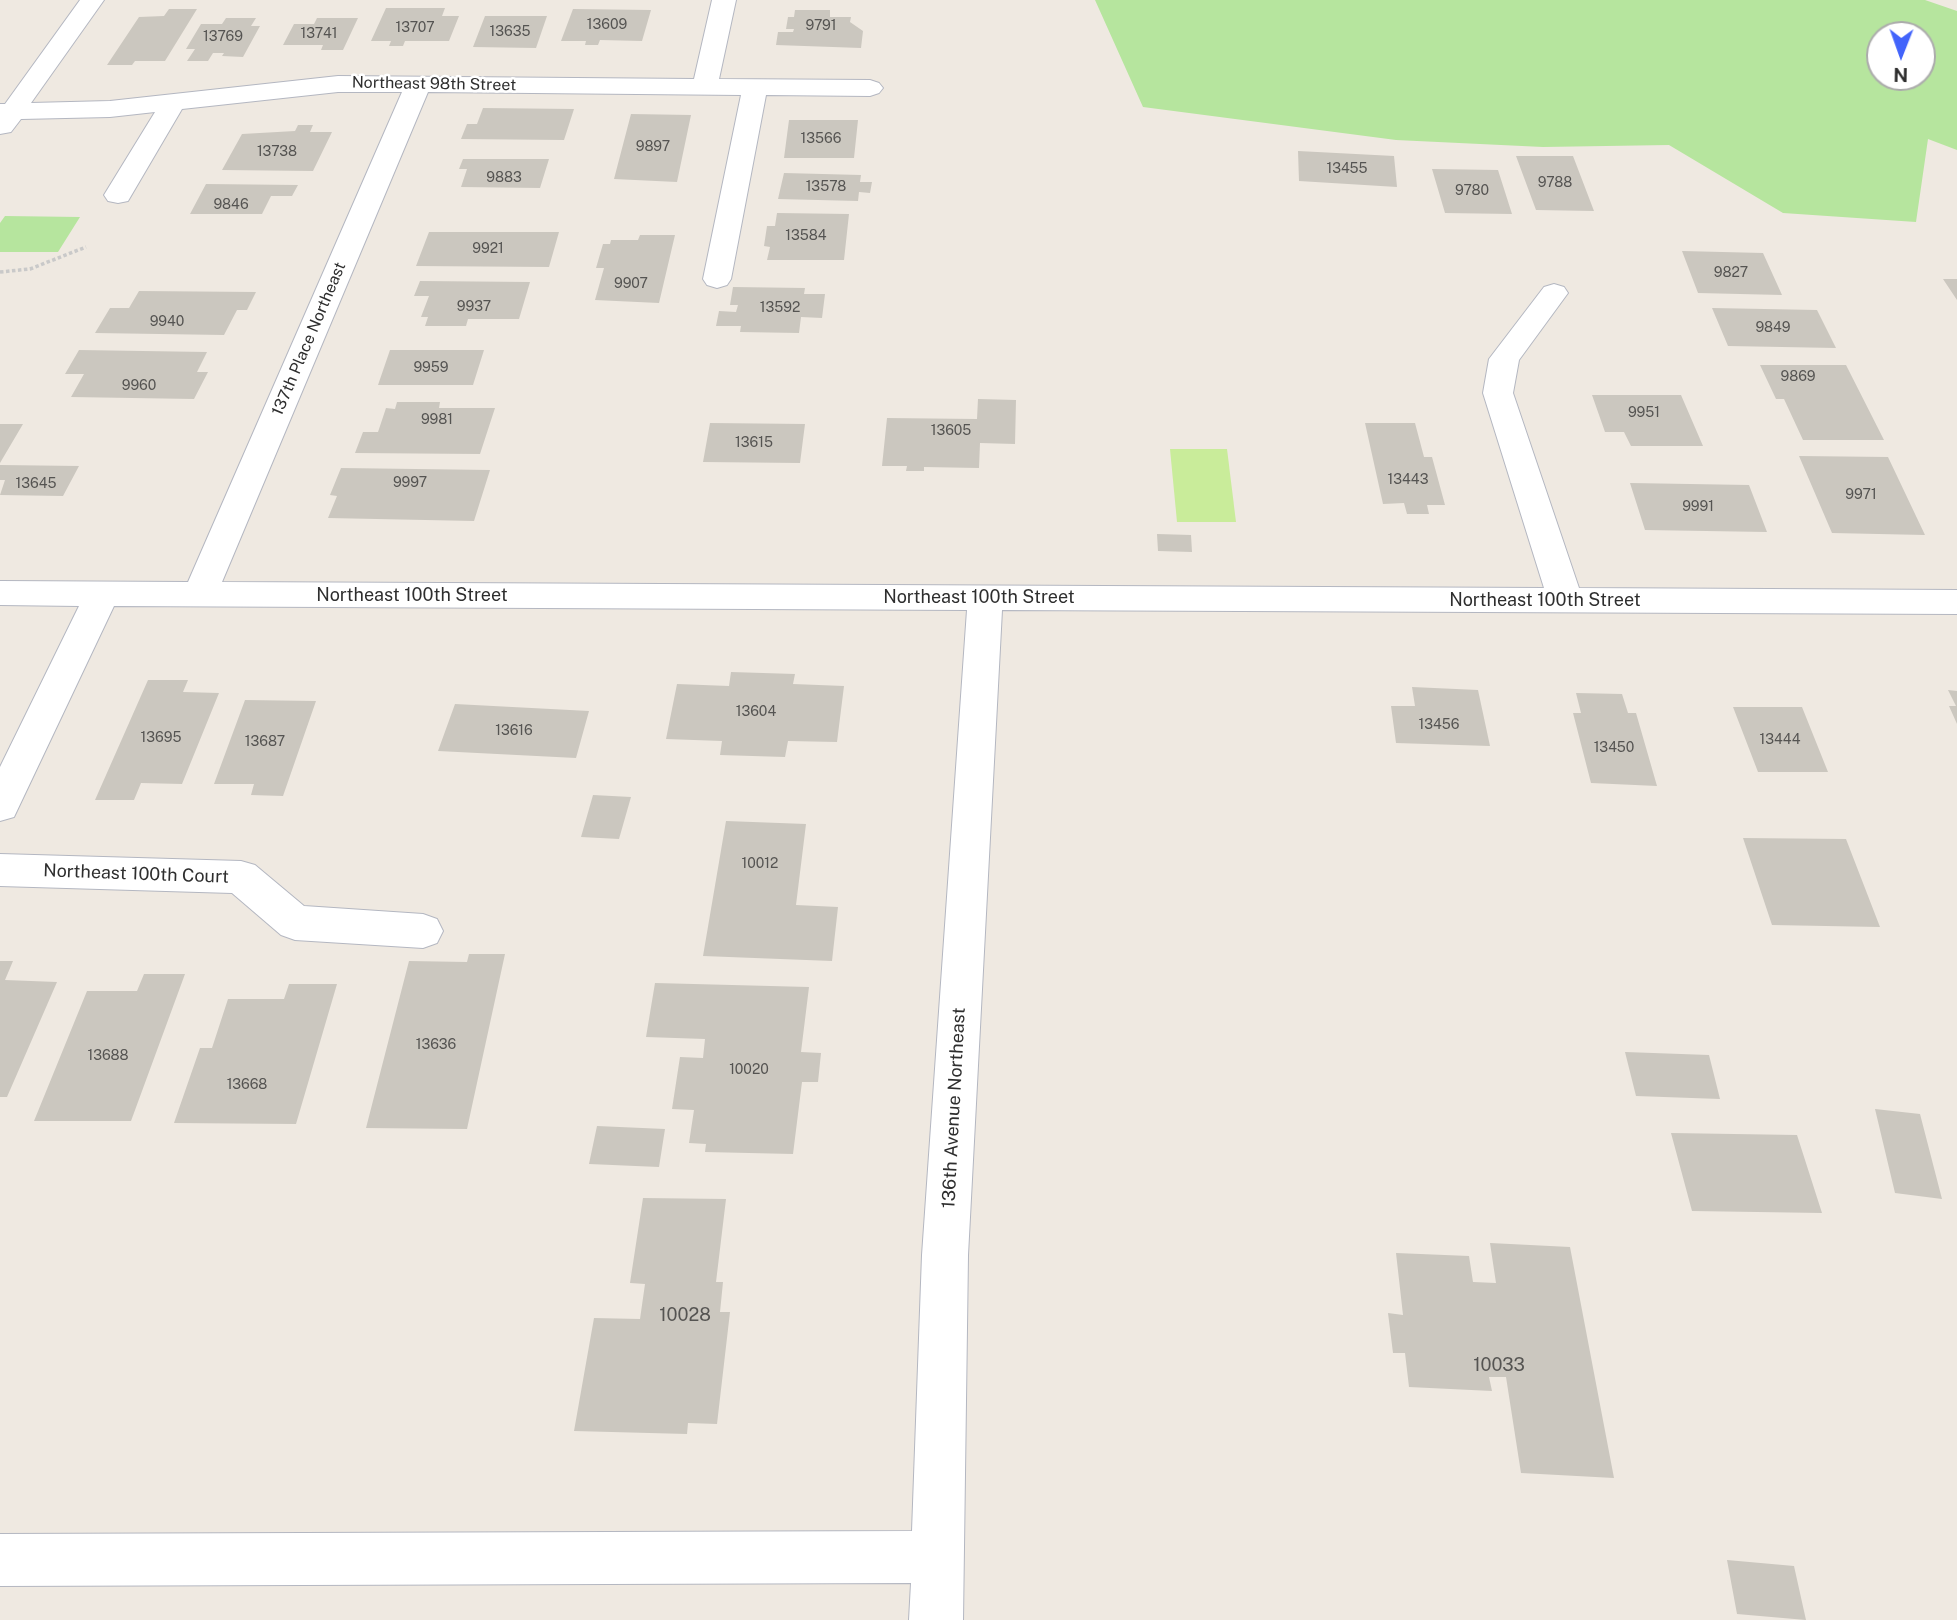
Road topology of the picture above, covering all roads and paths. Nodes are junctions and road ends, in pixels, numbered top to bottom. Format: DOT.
graph roads {
  1 [pos="92,0"];
  2 [pos="724,0"];
  3 [pos="418,85"];
  4 [pos="705,87"];
  5 [pos="755,87"];
  6 [pos="870,88"];
  7 [pos="173,103"];
  8 [pos="4,118"];
  9 [pos="118,194"];
  10 [pos="86,247"];
  11 [pos="0,272"];
  12 [pos="717,279"];
  13 [pos="1554,293"];
  14 [pos="0,593"];
  15 [pos="103,593"];
  16 [pos="200,594"];
  17 [pos="985,597"];
  18 [pos="1566,601"];
  19 [pos="1957,602"];
  20 [pos="0,806"];
  21 [pos="0,870"];
  22 [pos="423,931"];
  23 [pos="938,1558"];
  24 [pos="0,1560"];
  25 [pos="936,1620"];
  1 -- 8 [label="street"];
  2 -- 4 [label="street"];
  3 -- 4 [label="street, Northeast 98th Street"];
  3 -- 7 [label="street, Northeast 98th Street"];
  3 -- 16 [label="street, 137th Place Northeast"];
  4 -- 5 [label="street, Northeast 98th Street"];
  5 -- 6 [label="street, Northeast 98th Street"];
  5 -- 12 [label="street"];
  7 -- 8 [label="street, Northeast 98th Street"];
  7 -- 9 [label="street"];
  10 -- 11 [label="path"];
  13 -- 18 [label="street"];
  14 -- 15 [label="street, Northeast 100th Street"];
  15 -- 16 [label="street, Northeast 100th Street"];
  15 -- 20 [label="street"];
  16 -- 17 [label="street, Northeast 100th Street"];
  17 -- 18 [label="street, Northeast 100th Street"];
  17 -- 23 [label="street, 136th Avenue Northeast"];
  18 -- 19 [label="street, Northeast 100th Street"];
  21 -- 22 [label="street, Northeast 100th Court"];
  23 -- 24 [label="street"];
  23 -- 25 [label="street, 136th Avenue Northeast"];
}
